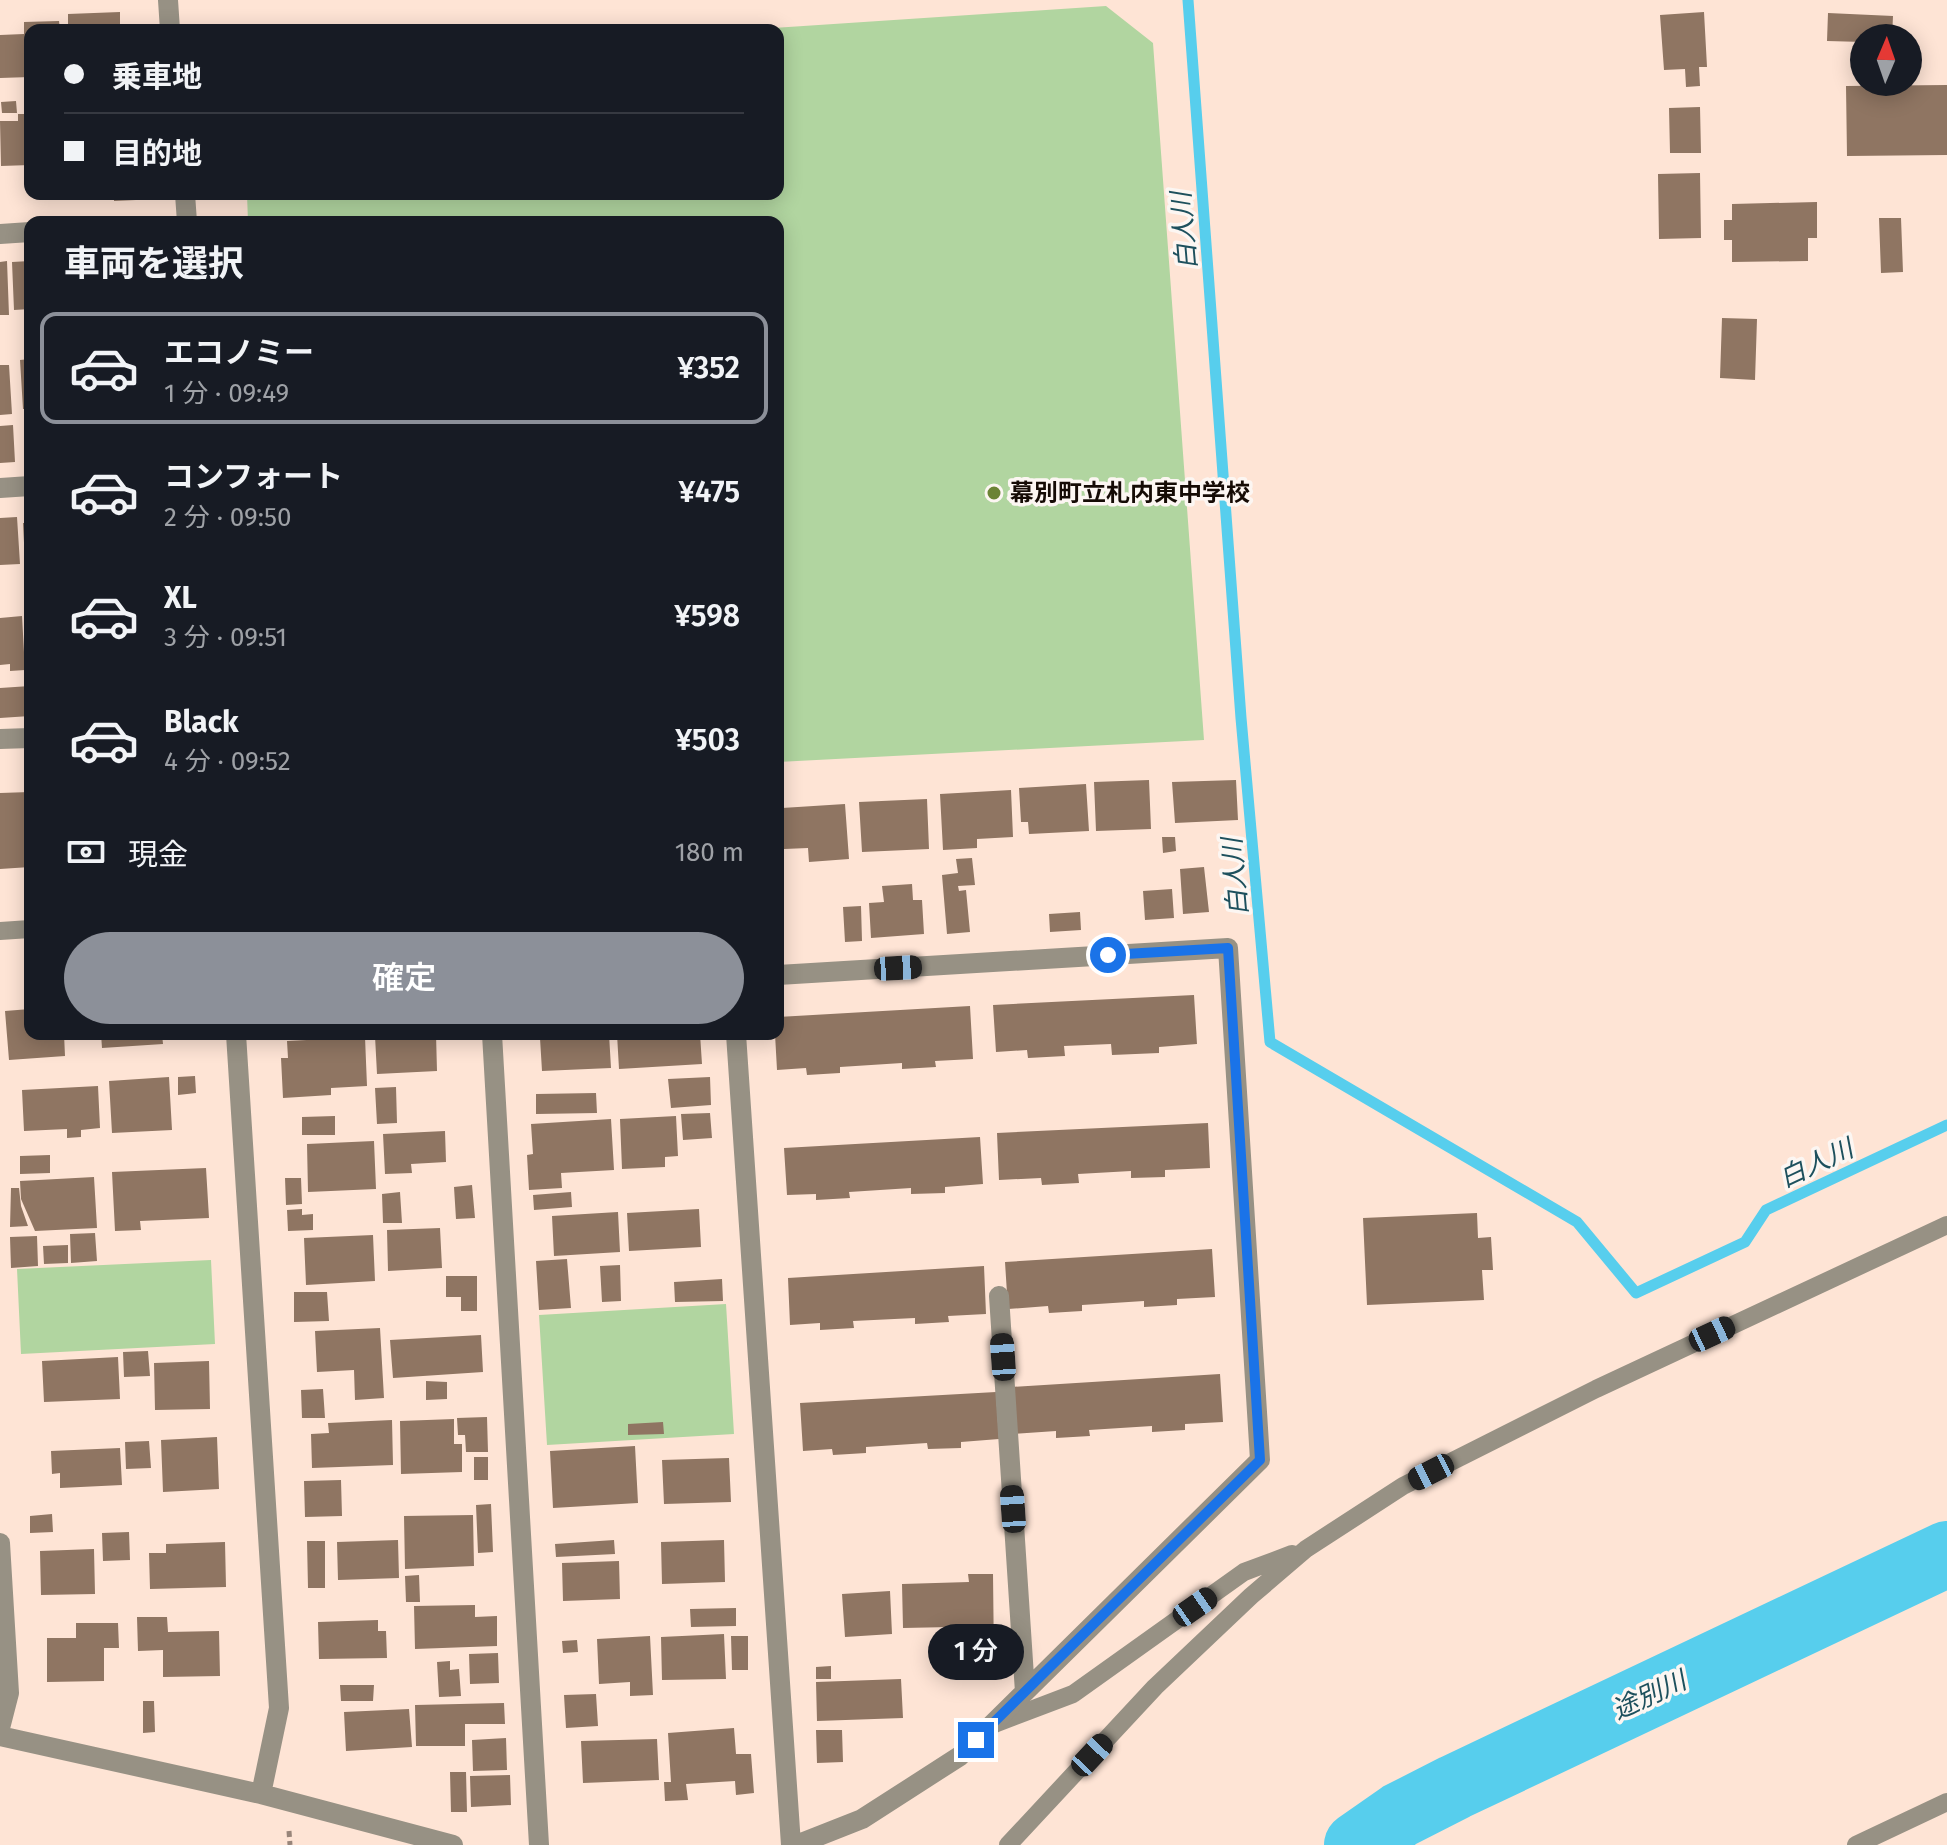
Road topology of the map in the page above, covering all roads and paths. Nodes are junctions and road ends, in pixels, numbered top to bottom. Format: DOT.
graph roads {
  1 [pos="168,0"];
  2 [pos="170,24"];
  3 [pos="24,232"];
  4 [pos="0,234"];
  5 [pos="24,486"];
  6 [pos="0,488"];
  7 [pos="24,738"];
  8 [pos="0,739"];
  9 [pos="24,929"];
  10 [pos="0,931"];
  11 [pos="784,975"];
  12 [pos="236,1040"];
  13 [pos="492,1040"];
  14 [pos="736,1040"];
  15 [pos="1947,1225"];
  16 [pos="999,1296"];
  17 [pos="0,1543"];
  18 [pos="1306,1549"];
  19 [pos="1025,1692"];
  20 [pos="991,1725"];
  21 [pos="0,1728"];
  22 [pos="0,1736"];
  23 [pos="261,1794"];
  24 [pos="1947,1802"];
  25 [pos="453,1845"];
  26 [pos="539,1845"];
  27 [pos="793,1845"];
  28 [pos="1008,1845"];
  29 [pos="1856,1845"];
  1 -- 2 [label="street"];
  3 -- 4 [label="street"];
  5 -- 6 [label="street"];
  7 -- 8 [label="street"];
  9 -- 10 [label="lane"];
  11 -- 19 [label="street"];
  12 -- 23 [label="street"];
  13 -- 26 [label="street"];
  14 -- 27 [label="street"];
  15 -- 18 [label="lane"];
  16 -- 19 [label="street"];
  17 -- 21 [label="street"];
  18 -- 20 [label="lane"];
  18 -- 28 [label="lane"];
  19 -- 20 [label="street"];
  20 -- 27 [label="street"];
  22 -- 23 [label="street"];
  23 -- 25 [label="street"];
  24 -- 29 [label="lane"];
}
